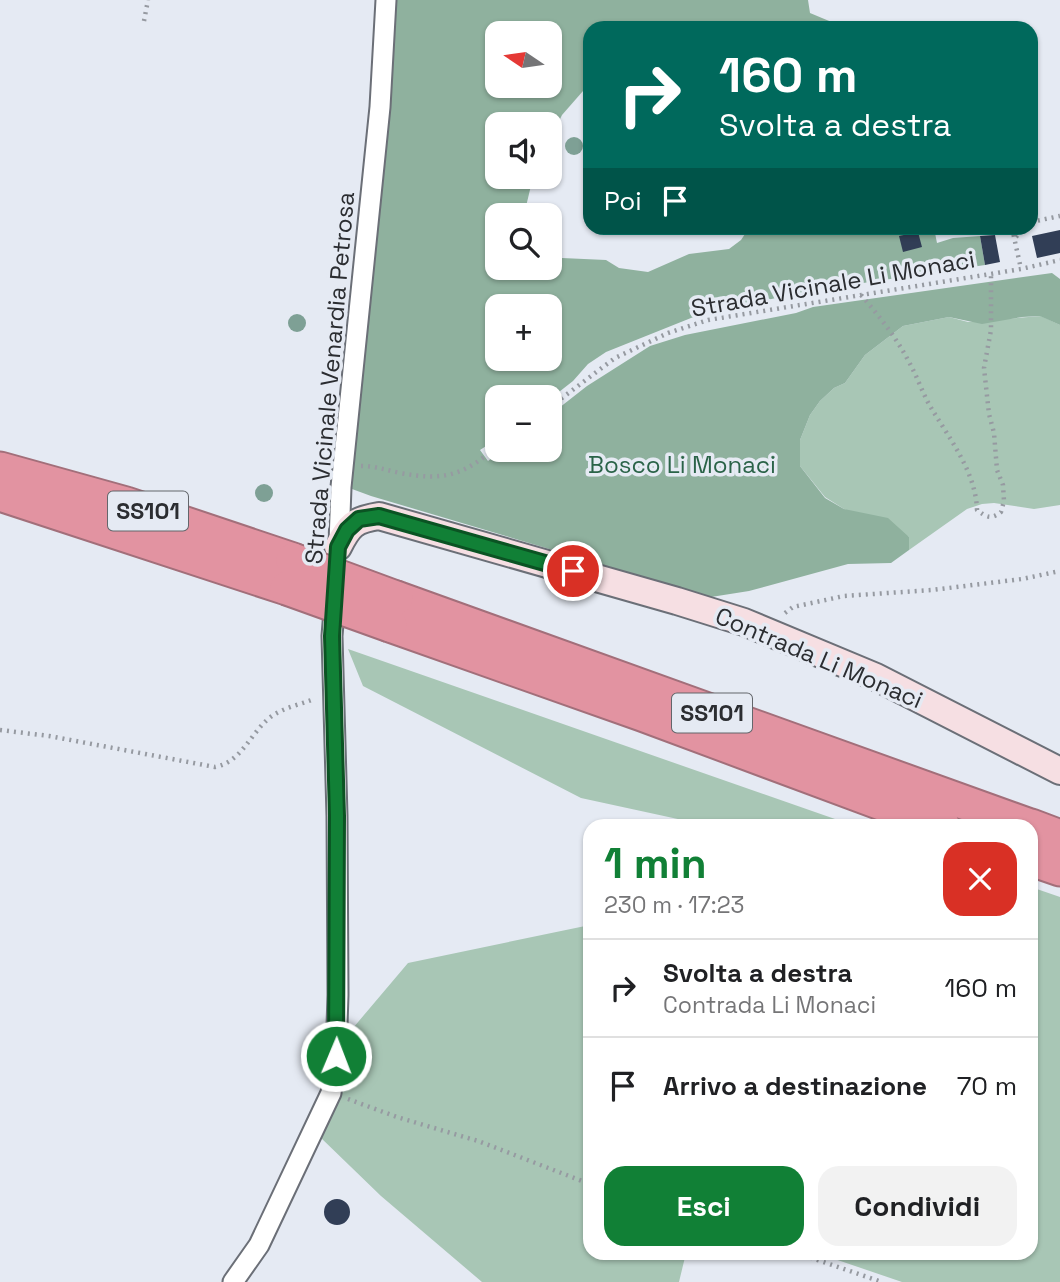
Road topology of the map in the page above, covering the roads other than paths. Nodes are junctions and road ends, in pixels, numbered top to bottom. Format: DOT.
graph roads {
  1 [pos="386,0"];
  2 [pos="0,469"];
  3 [pos="0,494"];
  4 [pos="338,547"];
  5 [pos="290,574"];
  6 [pos="393,611"];
  7 [pos="1060,771"];
  8 [pos="924,819"];
  9 [pos="1009,819"];
  10 [pos="1038,829"];
  11 [pos="1060,837"];
  12 [pos="1038,861"];
  13 [pos="1060,869"];
  14 [pos="233,1282"];
  1 -- 4 [label="street, Strada Vicinale Venardia Petrosa"];
  2 -- 5 [label="highway, SS101"];
  3 -- 5 [label="highway, SS101"];
  4 -- 7 [label="street, Contrada Li Monaci"];
  4 -- 14 [label="street, Strada Vicinale Venardia Petrosa"];
  5 -- 6 [label="highway, SS101, bridge"];
  6 -- 8 [label="highway, SS101"];
  6 -- 9 [label="highway, SS101"];
  10 -- 11 [label="highway, SS101"];
  12 -- 13 [label="highway"];
}
